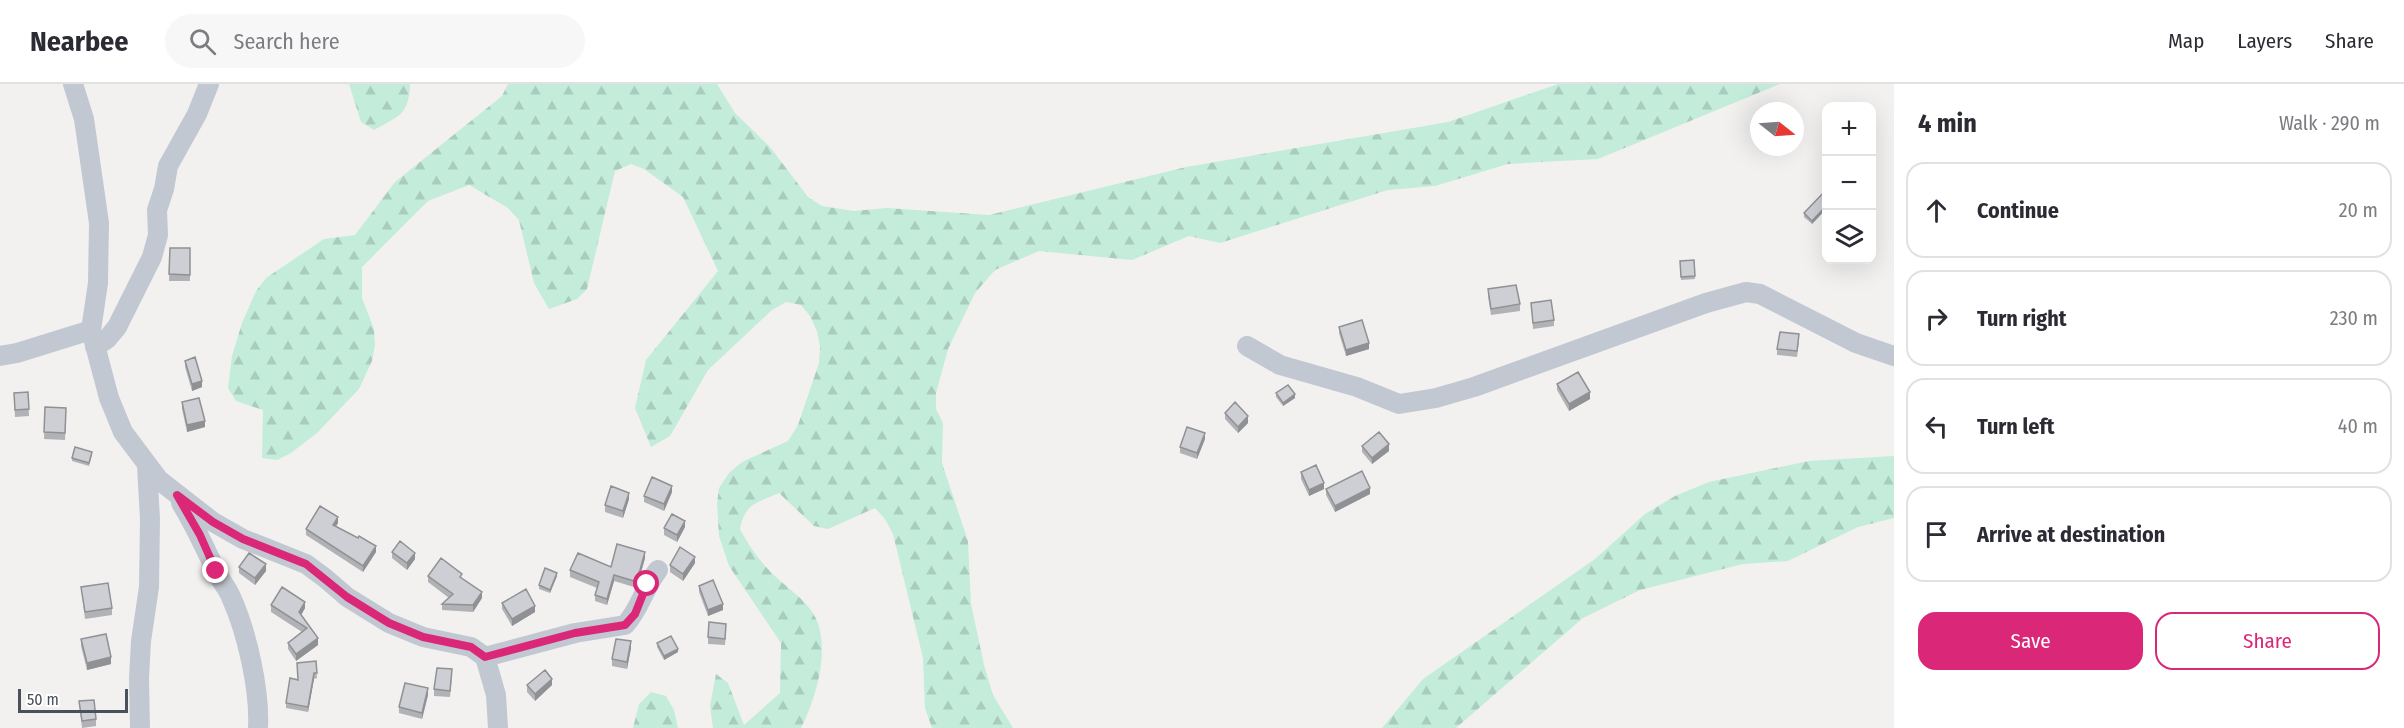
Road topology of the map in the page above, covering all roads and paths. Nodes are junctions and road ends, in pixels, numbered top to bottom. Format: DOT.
graph roads {
  1 [pos="73,84"];
  2 [pos="209,84"];
  3 [pos="93,339"];
  4 [pos="1247,346"];
  5 [pos="0,356"];
  6 [pos="1894,356"];
  7 [pos="147,466"];
  8 [pos="177,495"];
  9 [pos="658,570"];
  10 [pos="485,657"];
  11 [pos="140,728"];
  12 [pos="258,728"];
  13 [pos="498,728"];
  1 -- 3 [label="street"];
  2 -- 3 [label="street"];
  3 -- 5 [label="street"];
  3 -- 7 [label="street"];
  4 -- 6 [label="street"];
  7 -- 8 [label="street"];
  7 -- 11 [label="street"];
  8 -- 10 [label="street"];
  8 -- 12 [label="street"];
  9 -- 10 [label="street"];
  10 -- 13 [label="street"];
}
